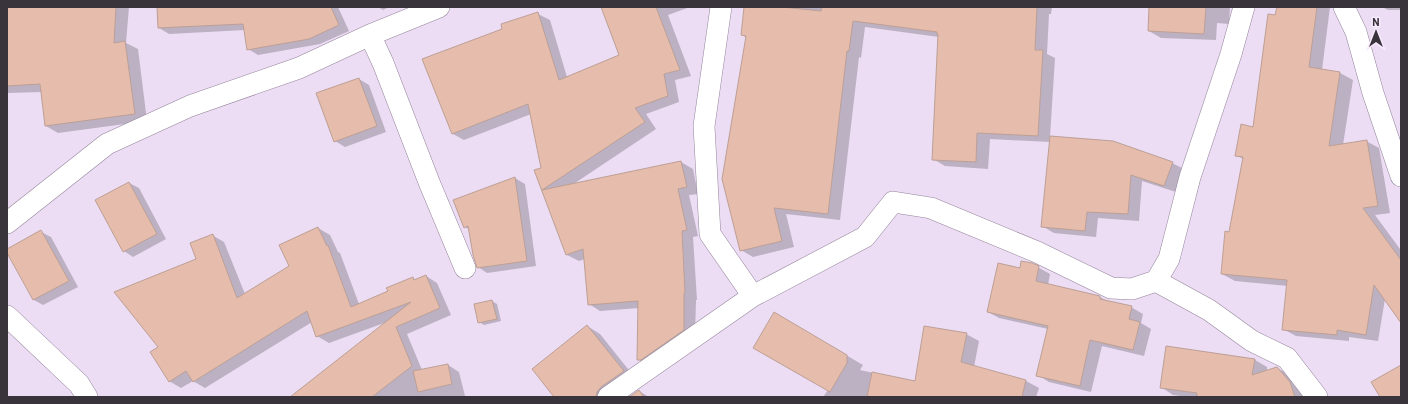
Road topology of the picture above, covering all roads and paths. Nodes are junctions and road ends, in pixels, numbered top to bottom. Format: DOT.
graph roads {
  1 [pos="439,7"];
  2 [pos="721,7"];
  3 [pos="1244,7"];
  4 [pos="1344,7"];
  5 [pos="370,35"];
  6 [pos="1401,176"];
  7 [pos="7,223"];
  8 [pos="465,268"];
  9 [pos="1156,282"];
  10 [pos="752,296"];
  11 [pos="7,316"];
  12 [pos="79,393"];
  13 [pos="608,397"];
  14 [pos="1317,397"];
  1 -- 5 [label="street"];
  2 -- 10 [label="street"];
  3 -- 9 [label="street"];
  4 -- 6 [label="street"];
  5 -- 7 [label="street"];
  5 -- 8 [label="street"];
  9 -- 10 [label="street"];
  9 -- 14 [label="street"];
  10 -- 13 [label="street"];
  11 -- 12 [label="street"];
}
